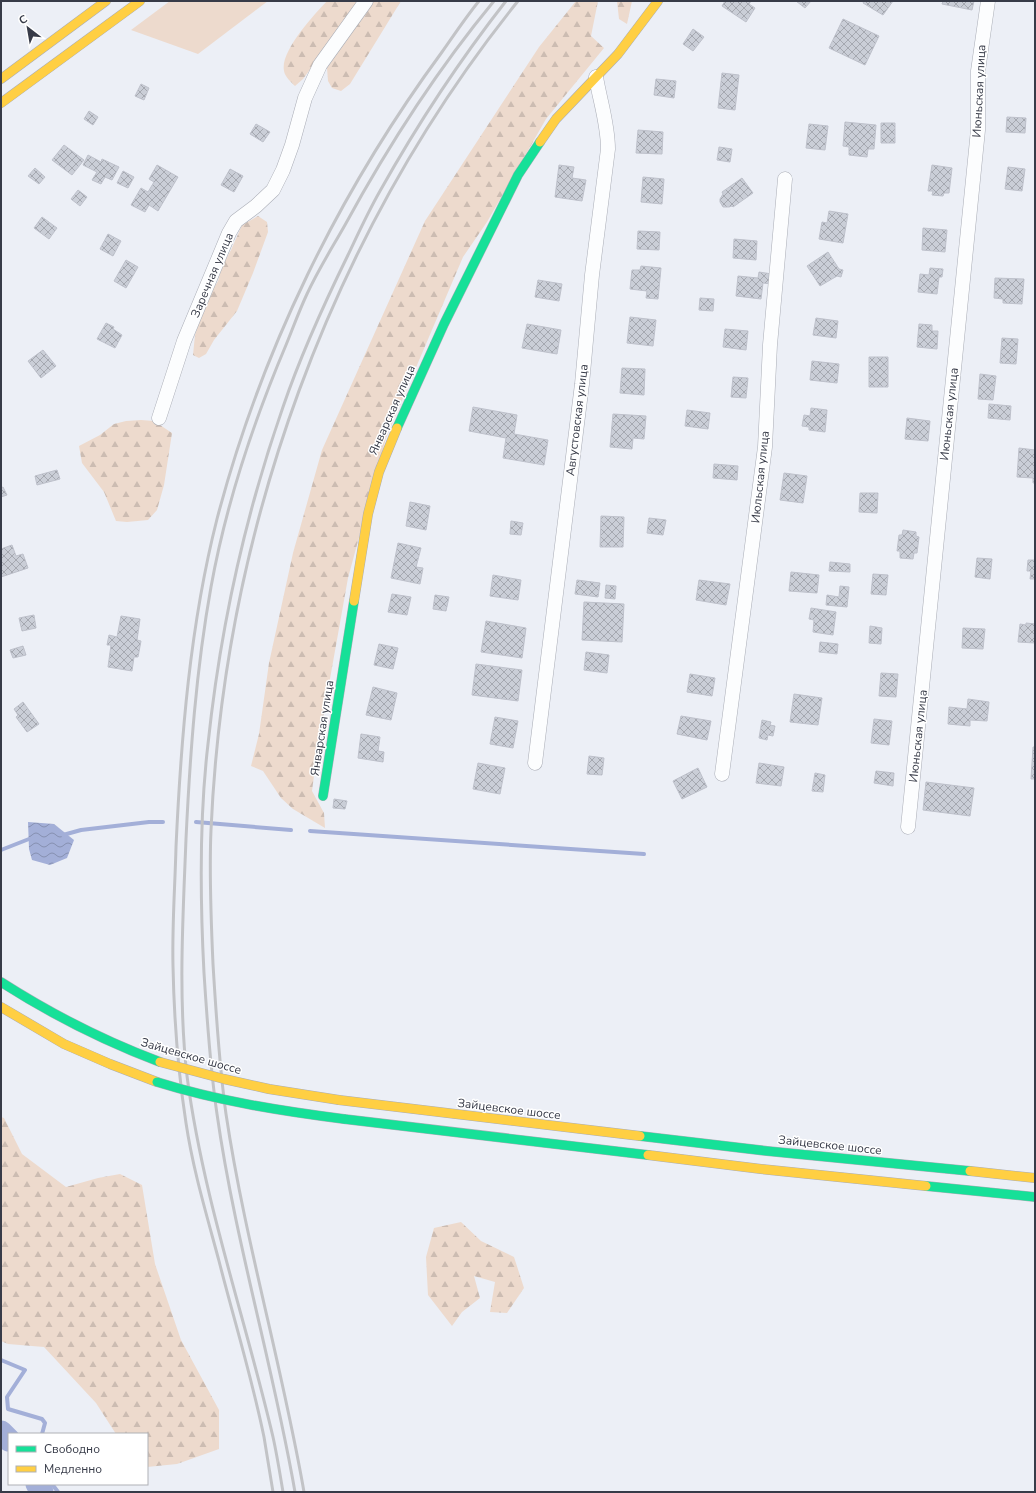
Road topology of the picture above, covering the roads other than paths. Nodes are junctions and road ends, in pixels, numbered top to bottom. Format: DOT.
graph roads {
  1 [pos="106,1"];
  2 [pos="140,1"];
  3 [pos="366,1"];
  4 [pos="658,1"];
  5 [pos="988,1"];
  6 [pos="596,77"];
  7 [pos="1,79"];
  8 [pos="1,103"];
  9 [pos="785,179"];
  10 [pos="159,418"];
  11 [pos="535,763"];
  12 [pos="722,774"];
  13 [pos="324,796"];
  14 [pos="908,827"];
  15 [pos="1,982"];
  16 [pos="1,1007"];
  17 [pos="1035,1178"];
  18 [pos="1035,1196"];
  1 -- 7 [label="main road"];
  2 -- 8 [label="main road"];
  3 -- 10 [label="street, Заречная улица"];
  4 -- 6 [label="main road, Январская улица"];
  5 -- 14 [label="street, Июньская улица"];
  6 -- 11 [label="street, Августовская улица"];
  6 -- 13 [label="main road, Январская улица"];
  9 -- 12 [label="street, Июльская улица"];
  15 -- 17 [label="main road, Зайцевское шоссе, bridge"];
  16 -- 18 [label="main road, bridge"];
}
